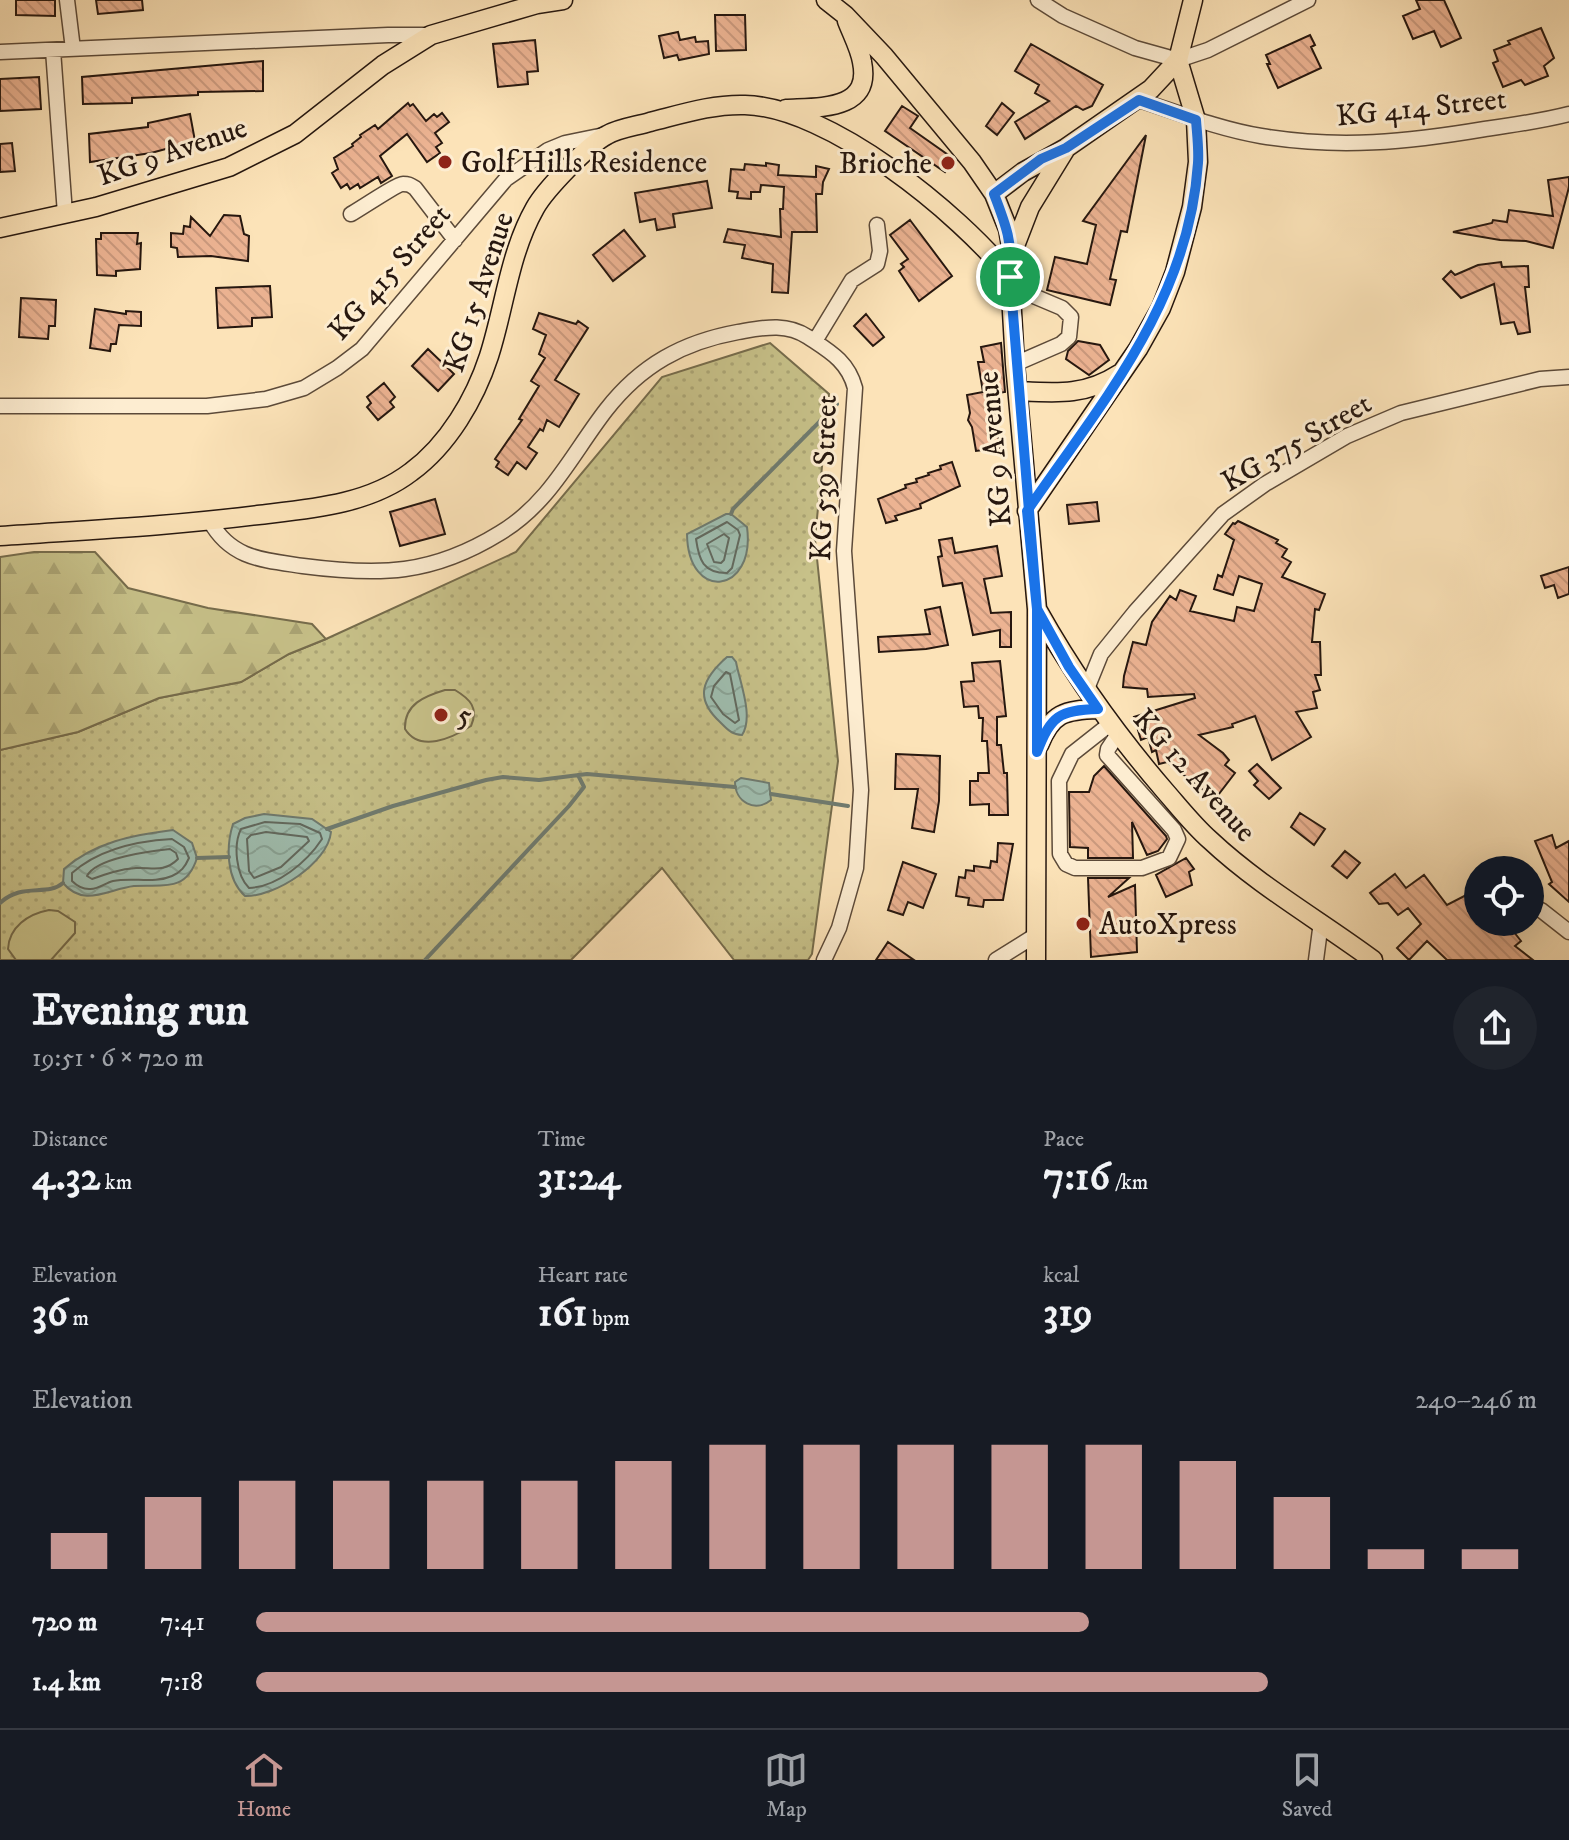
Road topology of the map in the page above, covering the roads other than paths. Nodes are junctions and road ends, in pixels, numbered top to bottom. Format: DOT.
graph roads {
  1 [pos="67,0"];
  2 [pos="563,0"];
  3 [pos="826,0"];
  4 [pos="1038,0"];
  5 [pos="1193,0"];
  6 [pos="1308,0"];
  7 [pos="845,15"];
  8 [pos="431,35"];
  9 [pos="73,49"];
  10 [pos="53,50"];
  11 [pos="0,52"];
  12 [pos="1178,60"];
  13 [pos="1139,100"];
  14 [pos="775,110"];
  15 [pos="1569,114"];
  16 [pos="1196,120"];
  17 [pos="607,135"];
  18 [pos="1066,148"];
  19 [pos="994,194"];
  20 [pos="65,214"];
  21 [pos="351,214"];
  22 [pos="877,225"];
  23 [pos="0,228"];
  24 [pos="455,240"];
  25 [pos="1012,252"];
  26 [pos="1010,281"];
  27 [pos="815,341"];
  28 [pos="1015,364"];
  29 [pos="1126,369"];
  30 [pos="1569,377"];
  31 [pos="1018,391"];
  32 [pos="0,406"];
  33 [pos="1027,511"];
  34 [pos="210,521"];
  35 [pos="0,536"];
  36 [pos="1037,609"];
  37 [pos="1038,663"];
  38 [pos="1069,667"];
  39 [pos="1086,691"];
  40 [pos="1098,709"];
  41 [pos="1114,729"];
  42 [pos="1037,752"];
  43 [pos="1544,912"];
  44 [pos="1321,922"];
  45 [pos="1569,932"];
  46 [pos="1036,935"];
  47 [pos="824,960"];
  48 [pos="996,960"];
  49 [pos="1036,960"];
  50 [pos="1316,960"];
  51 [pos="1373,960"];
  1 -- 9 [label="street"];
  2 -- 8 [label="main road, KG 9 Avenue"];
  3 -- 7 [label="main road, KG 9 Avenue"];
  4 -- 12 [label="street"];
  5 -- 12 [label="main road"];
  6 -- 12 [label="street"];
  7 -- 14 [label="main road"];
  7 -- 19 [label="main road, KG 9 Avenue"];
  8 -- 9 [label="street"];
  8 -- 20 [label="main road, KG 9 Avenue"];
  9 -- 10 [label="street"];
  10 -- 11 [label="street"];
  10 -- 20 [label="street"];
  12 -- 13 [label="main road"];
  12 -- 16 [label="main road"];
  13 -- 16 [label="street, KG 414 Street"];
  13 -- 18 [label="main road"];
  14 -- 17 [label="main road, KG 15 Avenue"];
  14 -- 26 [label="main road, KG 15 Avenue"];
  15 -- 16 [label="street, KG 414 Street"];
  16 -- 29 [label="main road"];
  17 -- 24 [label="street, KG 415 Street"];
  17 -- 34 [label="main road, KG 15 Avenue"];
  18 -- 19 [label="main road"];
  18 -- 25 [label="main road"];
  19 -- 25 [label="main road, KG 9 Avenue"];
  20 -- 23 [label="main road, KG 9 Avenue"];
  21 -- 24 [label="street"];
  22 -- 27 [label="street"];
  24 -- 32 [label="street, KG 415 Street"];
  25 -- 26 [label="main road, KG 9 Avenue"];
  26 -- 28 [label="main road, KG 9 Avenue"];
  26 -- 28 [label="street"];
  27 -- 34 [label="street, KG 539 Street"];
  27 -- 47 [label="street, KG 539 Street"];
  28 -- 31 [label="main road, KG 9 Avenue"];
  29 -- 31 [label="main road"];
  29 -- 33 [label="main road"];
  30 -- 39 [label="street, KG 375 Street"];
  31 -- 33 [label="main road, KG 9 Avenue"];
  33 -- 36 [label="main road, KG 9 Avenue"];
  34 -- 35 [label="main road, KG 15 Avenue"];
  36 -- 37 [label="main road, KG 9 Avenue"];
  36 -- 38 [label="main road, KG 12 Avenue"];
  37 -- 38 [label="main road"];
  37 -- 42 [label="main road, KG 9 Avenue"];
  38 -- 39 [label="main road, KG 12 Avenue"];
  39 -- 40 [label="main road, KG 12 Avenue"];
  40 -- 41 [label="main road, KG 12 Avenue"];
  40 -- 42 [label="main road"];
  41 -- 41 [label="street"];
  41 -- 44 [label="main road, KG 12 Avenue"];
  42 -- 46 [label="main road, KG 9 Avenue"];
  43 -- 45 [label="street"];
  44 -- 50 [label="street"];
  44 -- 51 [label="main road, KG 12 Avenue"];
  46 -- 48 [label="street"];
  46 -- 49 [label="main road, KG 9 Avenue"];
}
